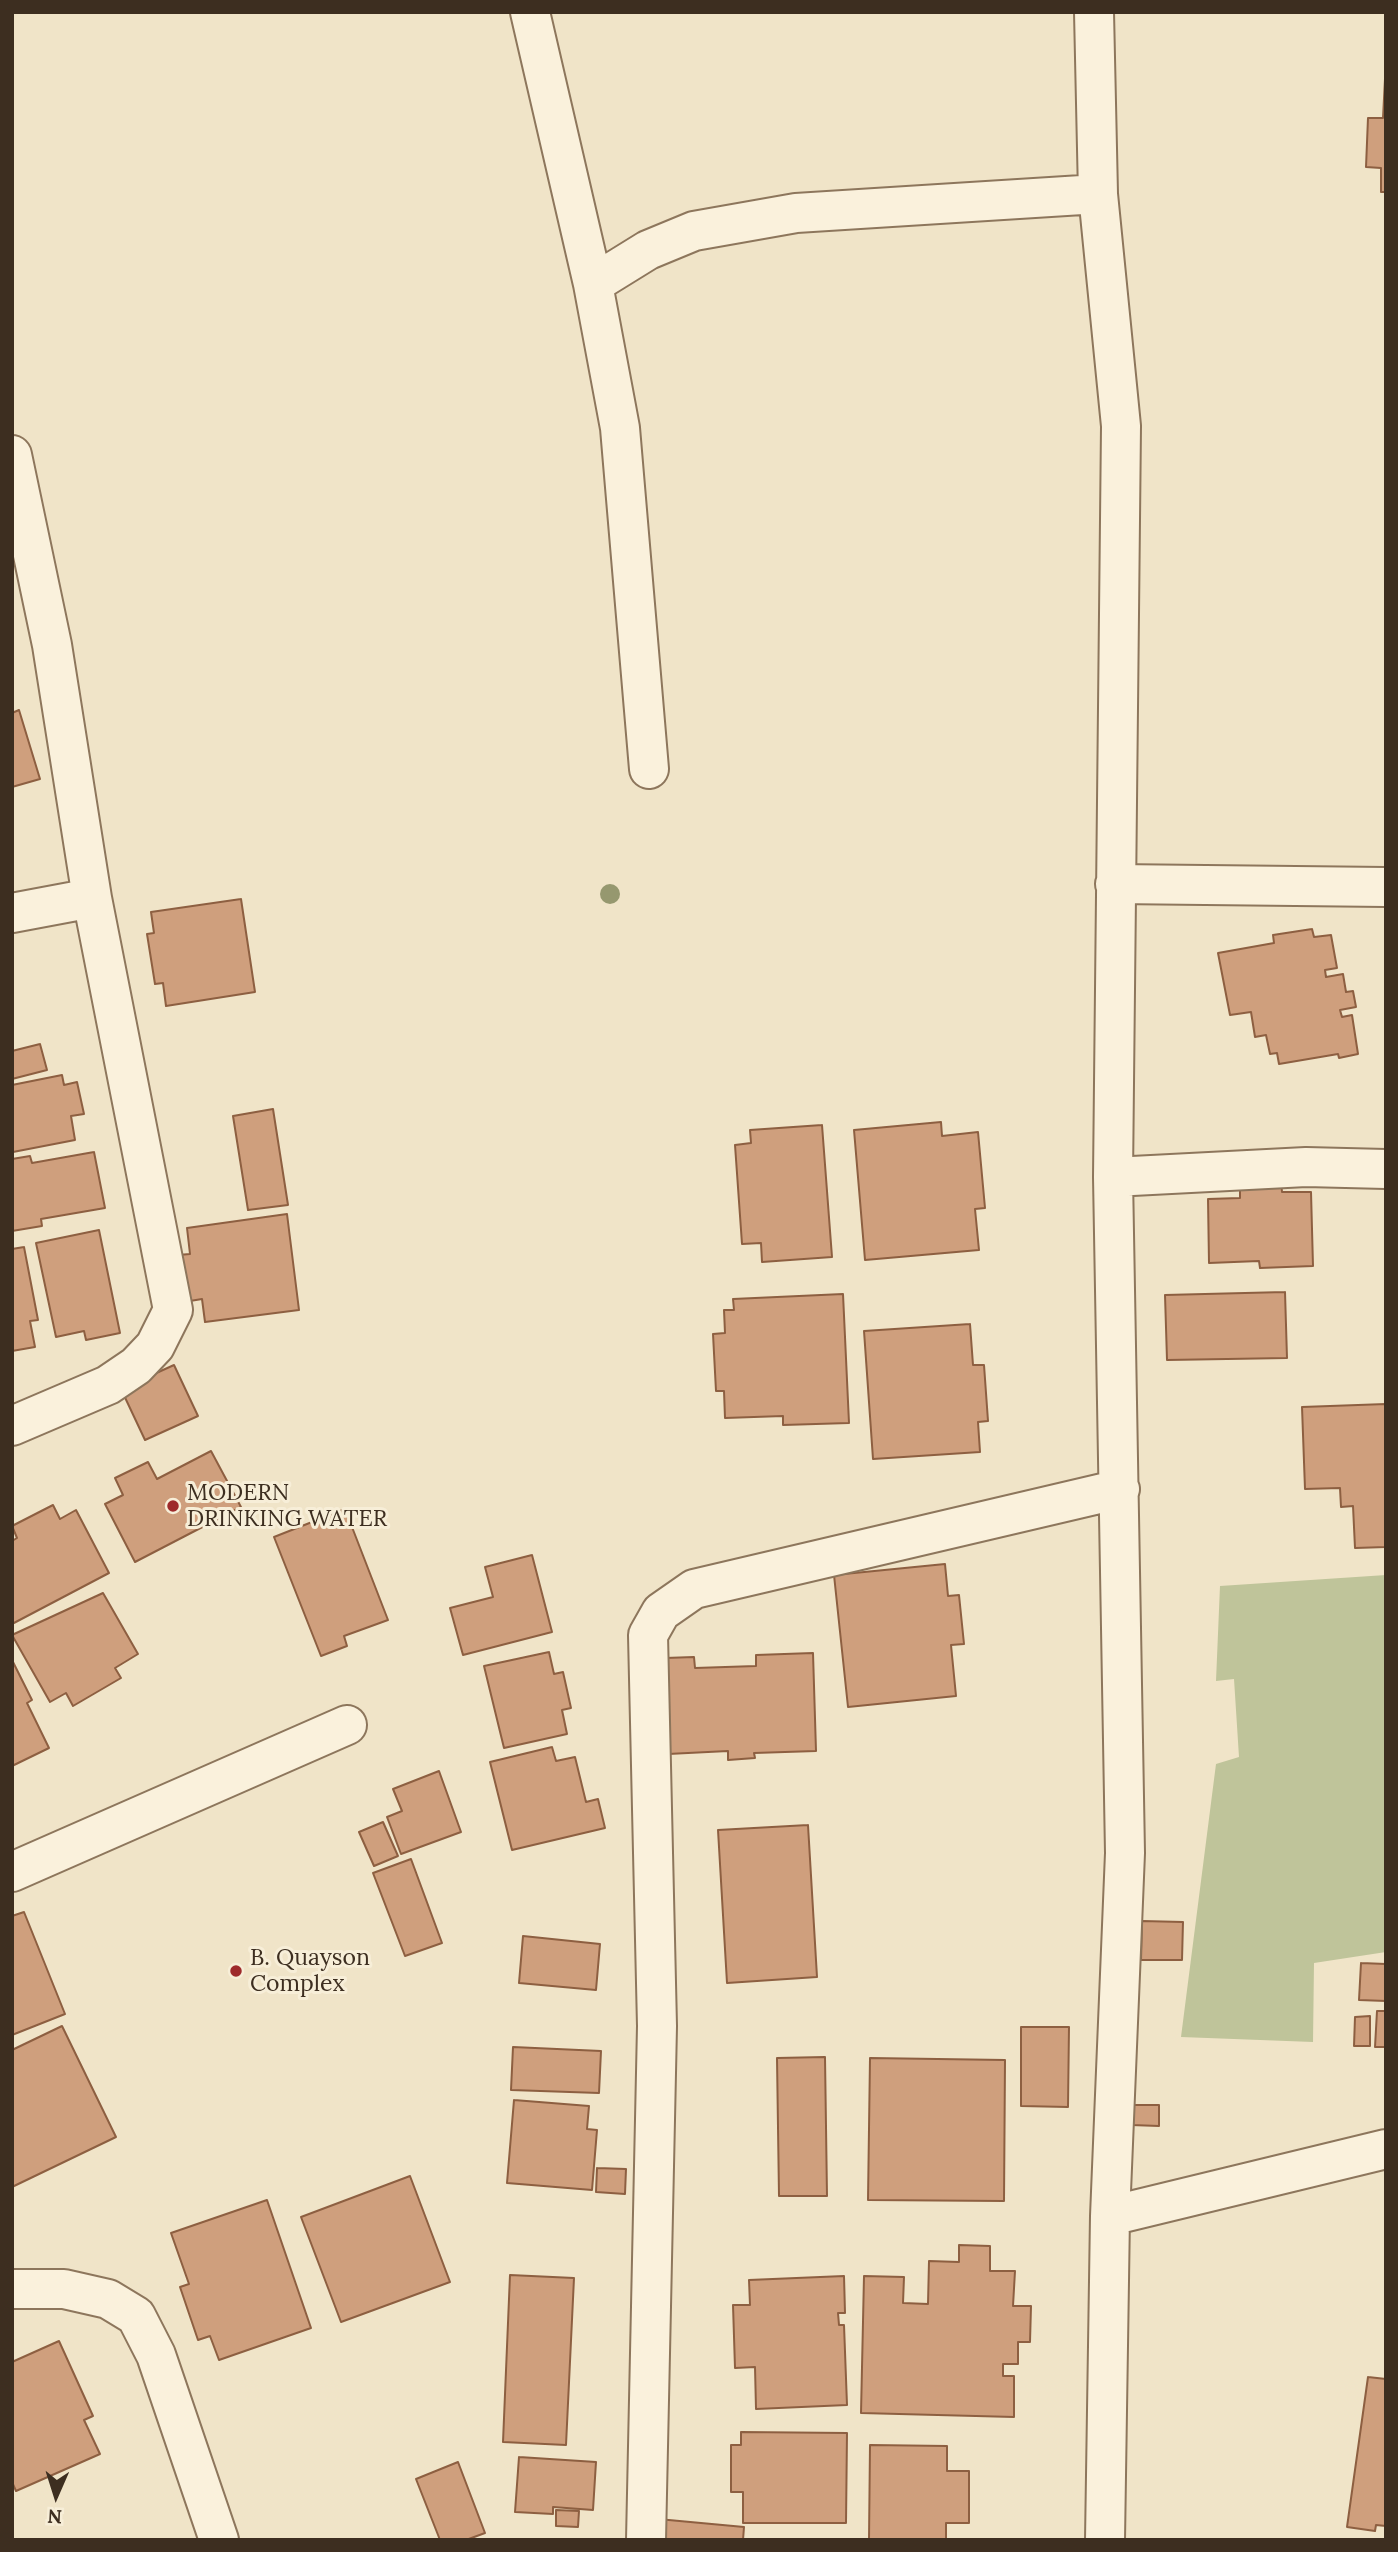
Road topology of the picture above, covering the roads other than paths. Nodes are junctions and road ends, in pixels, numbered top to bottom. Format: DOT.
graph roads {
  1 [pos="530,12"];
  2 [pos="1094,12"];
  3 [pos="1098,194"];
  4 [pos="593,284"];
  5 [pos="12,455"];
  6 [pos="649,769"];
  7 [pos="1115,884"];
  8 [pos="1386,887"];
  9 [pos="92,898"];
  10 [pos="12,913"];
  11 [pos="1386,1169"];
  12 [pos="1113,1177"];
  13 [pos="12,1426"];
  14 [pos="1120,1489"];
  15 [pos="347,1725"];
  16 [pos="12,1872"];
  17 [pos="1386,2149"];
  18 [pos="1110,2216"];
  19 [pos="12,2289"];
  20 [pos="219,2540"];
  21 [pos="646,2540"];
  22 [pos="1105,2540"];
  1 -- 4 [label="street"];
  2 -- 3 [label="street"];
  3 -- 4 [label="street"];
  3 -- 7 [label="street"];
  4 -- 6 [label="street"];
  5 -- 9 [label="street"];
  7 -- 8 [label="street"];
  7 -- 12 [label="street"];
  9 -- 10 [label="street"];
  9 -- 13 [label="street"];
  11 -- 12 [label="street"];
  12 -- 14 [label="street"];
  14 -- 18 [label="street"];
  14 -- 21 [label="street"];
  15 -- 16 [label="street"];
  17 -- 18 [label="street"];
  18 -- 22 [label="street"];
  19 -- 20 [label="street"];
}
